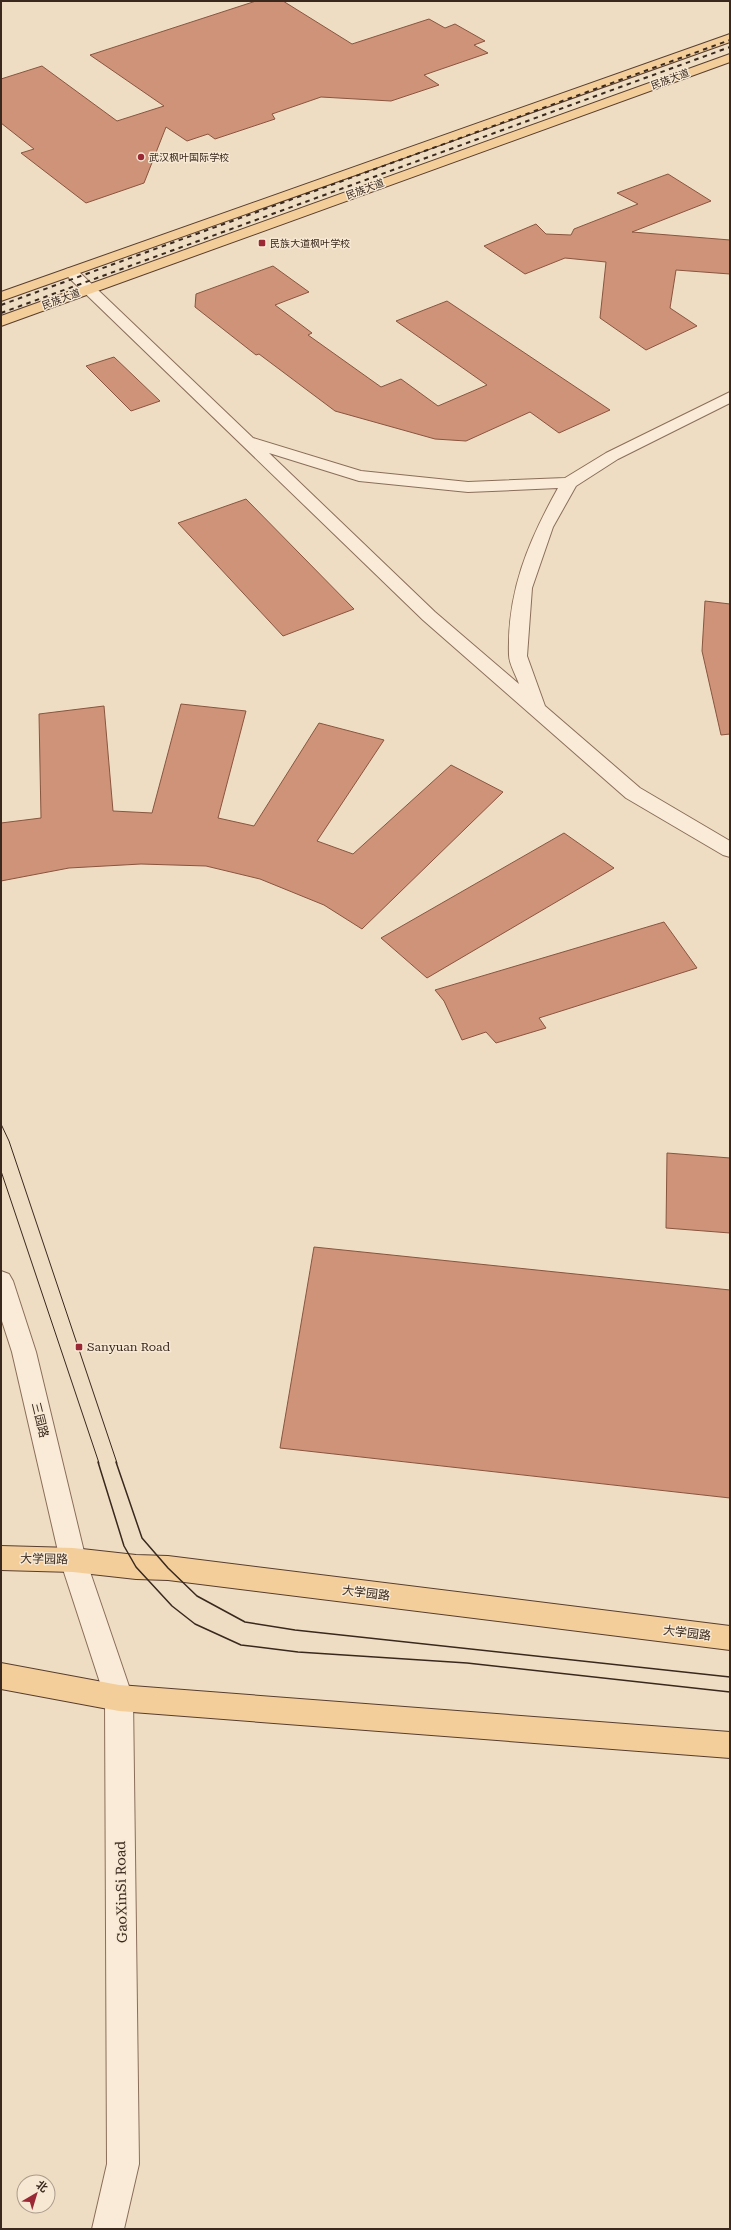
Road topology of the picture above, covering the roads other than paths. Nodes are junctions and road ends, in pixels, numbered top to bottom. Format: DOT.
graph roads {
  1 [pos="730,38"];
  2 [pos="730,58"];
  3 [pos="72,272"];
  4 [pos="89,289"];
  5 [pos="1,297"];
  6 [pos="1,321"];
  7 [pos="730,398"];
  8 [pos="246,440"];
  9 [pos="569,483"];
  10 [pos="536,710"];
  11 [pos="730,850"];
  12 [pos="1,1281"];
  13 [pos="1,1558"];
  14 [pos="74,1560"];
  15 [pos="730,1638"];
  16 [pos="1,1676"];
  17 [pos="119,1698"];
  18 [pos="730,1745"];
  19 [pos="108,2229"];
  1 -- 3 [label="main road, 民族大道"];
  2 -- 4 [label="main road, 民族大道"];
  3 -- 4 [label="street"];
  3 -- 5 [label="main road, 民族大道"];
  4 -- 6 [label="main road, 民族大道"];
  4 -- 8 [label="street"];
  7 -- 9 [label="street"];
  8 -- 9 [label="street"];
  8 -- 10 [label="street"];
  9 -- 10 [label="street"];
  10 -- 11 [label="street"];
  12 -- 14 [label="street, 三园路"];
  13 -- 14 [label="main road, 大学园路"];
  14 -- 15 [label="main road, 大学园路"];
  14 -- 17 [label="street, GaoXinSi Road"];
  16 -- 17 [label="main road"];
  17 -- 18 [label="main road"];
  17 -- 19 [label="street, GaoXinSi Road"];
}
